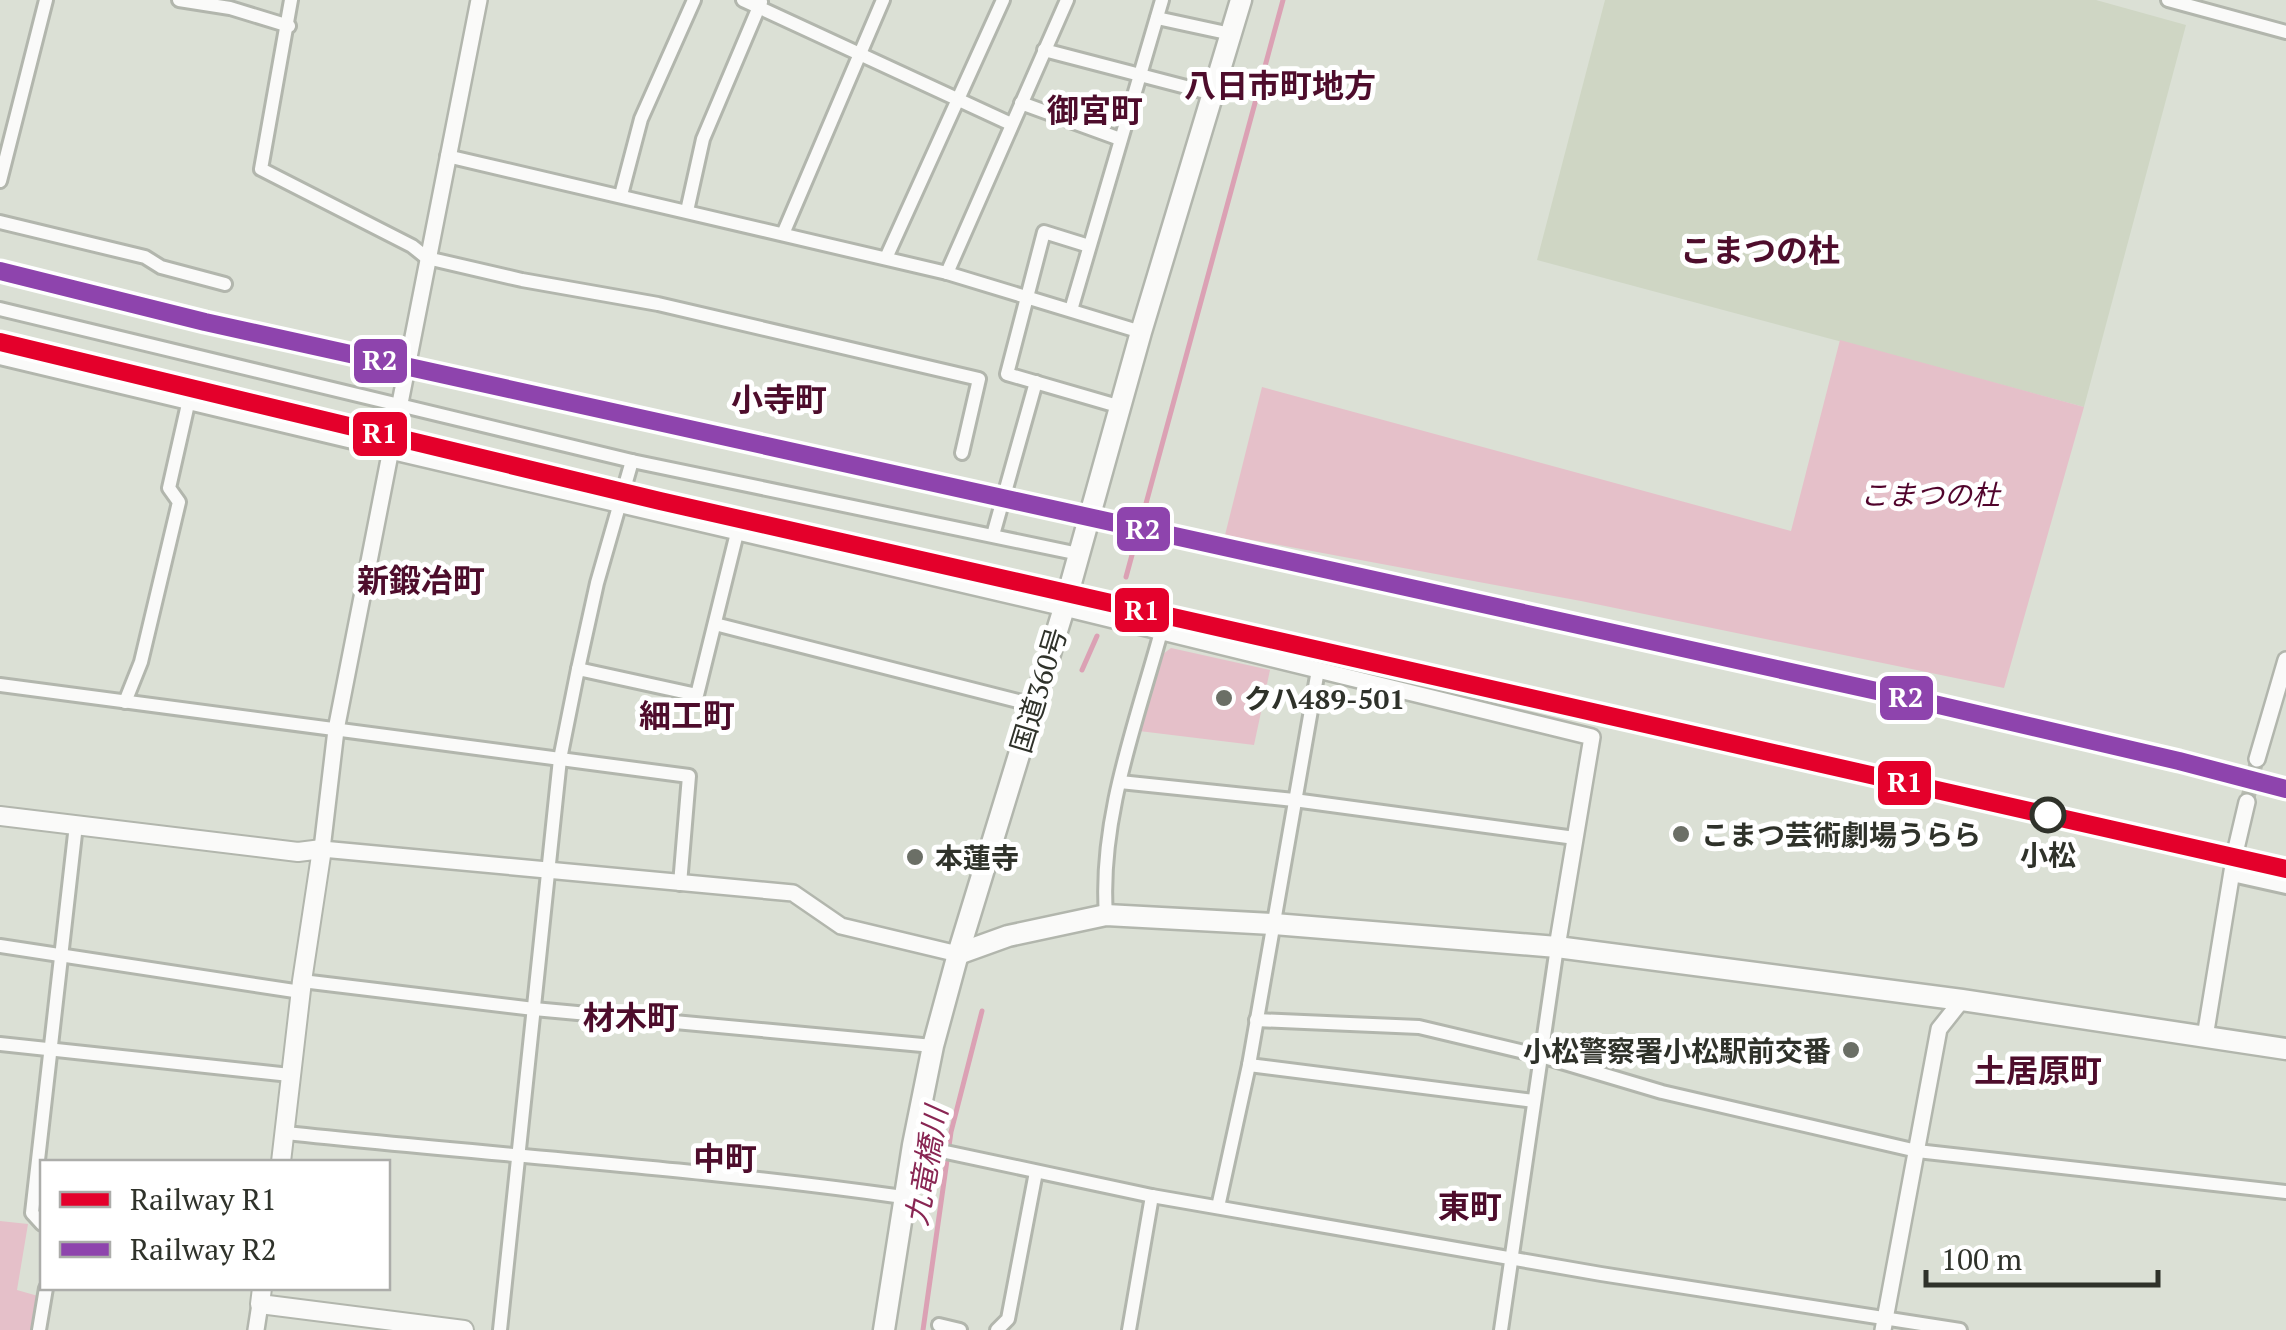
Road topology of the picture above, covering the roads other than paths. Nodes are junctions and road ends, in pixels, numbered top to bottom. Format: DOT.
graph roads {
  1 [pos="46,0"];
  2 [pos="178,0"];
  3 [pos="291,0"];
  4 [pos="478,0"];
  5 [pos="694,0"];
  6 [pos="743,0"];
  7 [pos="884,0"];
  8 [pos="1003,0"];
  9 [pos="1067,0"];
  10 [pos="1162,0"];
  11 [pos="1241,0"];
  12 [pos="2168,0"];
  13 [pos="760,4"];
  14 [pos="2205,5"];
  15 [pos="1156,18"];
  16 [pos="289,26"];
  17 [pos="2286,32"];
  18 [pos="1231,34"];
  19 [pos="1044,50"];
  20 [pos="860,53"];
  21 [pos="1139,74"];
  22 [pos="1213,94"];
  23 [pos="959,100"];
  24 [pos="1021,103"];
  25 [pos="1012,124"];
  26 [pos="1120,139"];
  27 [pos="5,144"];
  28 [pos="447,156"];
  29 [pos="0,181"];
  30 [pos="621,195"];
  31 [pos="687,211"];
  32 [pos="0,222"];
  33 [pos="784,234"];
  34 [pos="1089,246"];
  35 [pos="427,258"];
  36 [pos="886,258"];
  37 [pos="947,273"];
  38 [pos="226,284"];
  39 [pos="1026,296"];
  40 [pos="0,309"];
  41 [pos="1071,310"];
  42 [pos="1141,332"];
  43 [pos="0,358"];
  44 [pos="1036,382"];
  45 [pos="188,404"];
  46 [pos="399,406"];
  47 [pos="1122,407"];
  48 [pos="390,451"];
  49 [pos="962,453"];
  50 [pos="632,461"];
  51 [pos="619,506"];
  52 [pos="737,533"];
  53 [pos="993,535"];
  54 [pos="1079,554"];
  55 [pos="1064,608"];
  56 [pos="715,624"];
  57 [pos="1161,632"];
  58 [pos="2286,660"];
  59 [pos="578,668"];
  60 [pos="1318,670"];
  61 [pos="0,685"];
  62 [pos="125,702"];
  63 [pos="1034,705"];
  64 [pos="336,730"];
  65 [pos="560,759"];
  66 [pos="2256,759"];
  67 [pos="1120,782"];
  68 [pos="1294,800"];
  69 [pos="2247,802"];
  70 [pos="0,816"];
  71 [pos="76,825"];
  72 [pos="1576,838"];
  73 [pos="322,849"];
  74 [pos="548,872"];
  75 [pos="2232,875"];
  76 [pos="680,884"];
  77 [pos="2286,887"];
  78 [pos="1106,915"];
  79 [pos="1274,924"];
  80 [pos="0,946"];
  81 [pos="1558,947"];
  82 [pos="60,953"];
  83 [pos="958,954"];
  84 [pos="301,987"];
  85 [pos="1962,1000"];
  86 [pos="534,1009"];
  87 [pos="1256,1020"];
  88 [pos="2205,1036"];
  89 [pos="0,1044"];
  90 [pos="933,1046"];
  91 [pos="48,1048"];
  92 [pos="2286,1049"];
  93 [pos="1541,1056"];
  94 [pos="1249,1065"];
  95 [pos="290,1075"];
  96 [pos="1534,1101"];
  97 [pos="286,1132"];
  98 [pos="913,1145"];
  99 [pos="1917,1152"];
  100 [pos="518,1158"];
  101 [pos="281,1160"];
  102 [pos="1036,1172"];
  103 [pos="2286,1192"];
  104 [pos="1152,1196"];
  105 [pos="903,1197"];
  106 [pos="1218,1207"];
  107 [pos="40,1222"];
  108 [pos="1512,1258"];
  109 [pos="46,1290"];
  110 [pos="261,1296"];
  111 [pos="1884,1323"];
  112 [pos="939,1325"];
  113 [pos="39,1330"];
  114 [pos="256,1330"];
  115 [pos="464,1330"];
  116 [pos="500,1330"];
  117 [pos="884,1330"];
  118 [pos="960,1330"];
  119 [pos="998,1330"];
  120 [pos="1129,1330"];
  121 [pos="1501,1330"];
  122 [pos="1960,1330"];
  1 -- 27 [label="street"];
  2 -- 16 [label="street"];
  3 -- 16 [label="street"];
  4 -- 28 [label="street"];
  5 -- 30 [label="street"];
  6 -- 13 [label="street"];
  7 -- 20 [label="street"];
  8 -- 23 [label="street"];
  9 -- 19 [label="street"];
  10 -- 15 [label="street"];
  11 -- 18 [label="main road, 国道360号"];
  12 -- 14 [label="street"];
  13 -- 20 [label="street"];
  13 -- 31 [label="street"];
  14 -- 17 [label="street"];
  15 -- 18 [label="street"];
  15 -- 21 [label="street"];
  16 -- 35 [label="street"];
  18 -- 22 [label="main road, 国道360号"];
  19 -- 21 [label="street"];
  19 -- 24 [label="street"];
  20 -- 23 [label="street"];
  20 -- 33 [label="street"];
  21 -- 22 [label="street"];
  21 -- 26 [label="street"];
  22 -- 42 [label="main road, 国道360号"];
  23 -- 25 [label="street"];
  23 -- 36 [label="street"];
  24 -- 25 [label="street"];
  24 -- 26 [label="street"];
  25 -- 37 [label="street"];
  26 -- 34 [label="street"];
  27 -- 29 [label="street"];
  28 -- 30 [label="street"];
  28 -- 35 [label="street"];
  30 -- 31 [label="street"];
  31 -- 33 [label="street"];
  32 -- 38 [label="street"];
  33 -- 36 [label="street"];
  34 -- 39 [label="street"];
  34 -- 41 [label="street"];
  35 -- 46 [label="street"];
  35 -- 49 [label="street"];
  36 -- 37 [label="street"];
  37 -- 39 [label="street"];
  39 -- 41 [label="street"];
  39 -- 44 [label="street"];
  40 -- 46 [label="street"];
  41 -- 42 [label="street"];
  42 -- 47 [label="main road, 国道360号"];
  43 -- 45 [label="street"];
  44 -- 47 [label="street"];
  44 -- 53 [label="street"];
  45 -- 48 [label="street"];
  45 -- 62 [label="street"];
  46 -- 48 [label="street"];
  46 -- 50 [label="street"];
  47 -- 54 [label="main road, 国道360号"];
  48 -- 51 [label="street"];
  48 -- 64 [label="street"];
  50 -- 51 [label="street"];
  50 -- 53 [label="street"];
  51 -- 52 [label="street"];
  51 -- 59 [label="street"];
  52 -- 55 [label="street"];
  52 -- 56 [label="street"];
  53 -- 54 [label="street"];
  54 -- 55 [label="main road, 国道360号"];
  55 -- 57 [label="street"];
  55 -- 63 [label="main road, 国道360号"];
  56 -- 59 [label="street"];
  56 -- 63 [label="street"];
  57 -- 60 [label="street"];
  57 -- 67 [label="street"];
  58 -- 66 [label="street"];
  59 -- 65 [label="street"];
  60 -- 68 [label="street"];
  60 -- 72 [label="street"];
  61 -- 62 [label="street"];
  62 -- 64 [label="street"];
  63 -- 83 [label="main road, 国道360号"];
  64 -- 65 [label="street"];
  64 -- 73 [label="street"];
  65 -- 74 [label="street"];
  65 -- 76 [label="street"];
  67 -- 68 [label="street"];
  67 -- 78 [label="street"];
  68 -- 72 [label="street"];
  68 -- 79 [label="street"];
  69 -- 75 [label="street"];
  70 -- 71 [label="main road"];
  71 -- 73 [label="main road"];
  71 -- 82 [label="street"];
  72 -- 81 [label="street"];
  73 -- 74 [label="street"];
  73 -- 84 [label="main road"];
  74 -- 76 [label="street"];
  74 -- 86 [label="street"];
  75 -- 77 [label="street"];
  75 -- 88 [label="street"];
  76 -- 83 [label="street"];
  78 -- 79 [label="main road"];
  78 -- 83 [label="main road"];
  79 -- 81 [label="main road"];
  79 -- 87 [label="street"];
  80 -- 82 [label="street"];
  81 -- 85 [label="main road"];
  81 -- 93 [label="street"];
  82 -- 84 [label="street"];
  82 -- 91 [label="street"];
  83 -- 90 [label="main road, 国道360号"];
  84 -- 86 [label="street"];
  84 -- 95 [label="main road"];
  85 -- 88 [label="main road"];
  85 -- 99 [label="street"];
  86 -- 90 [label="street"];
  86 -- 100 [label="street"];
  87 -- 93 [label="street"];
  87 -- 94 [label="street"];
  88 -- 92 [label="main road"];
  89 -- 91 [label="street"];
  90 -- 98 [label="main road, 国道360号"];
  91 -- 95 [label="street"];
  91 -- 107 [label="street"];
  93 -- 96 [label="street"];
  93 -- 99 [label="street"];
  94 -- 96 [label="street"];
  94 -- 106 [label="street"];
  95 -- 97 [label="main road"];
  96 -- 108 [label="street"];
  97 -- 100 [label="street"];
  97 -- 101 [label="main road"];
  98 -- 102 [label="street"];
  98 -- 105 [label="main road, 国道360号"];
  99 -- 103 [label="street"];
  99 -- 111 [label="street"];
  100 -- 105 [label="street"];
  100 -- 116 [label="street"];
  102 -- 104 [label="street"];
  102 -- 119 [label="street"];
  104 -- 106 [label="street"];
  104 -- 120 [label="street"];
  105 -- 117 [label="main road, 国道360号"];
  106 -- 108 [label="street"];
  108 -- 111 [label="street"];
  108 -- 121 [label="street"];
  109 -- 113 [label="street"];
  110 -- 114 [label="street"];
  110 -- 115 [label="main road"];
  111 -- 122 [label="street"];
  112 -- 118 [label="street"];
}
